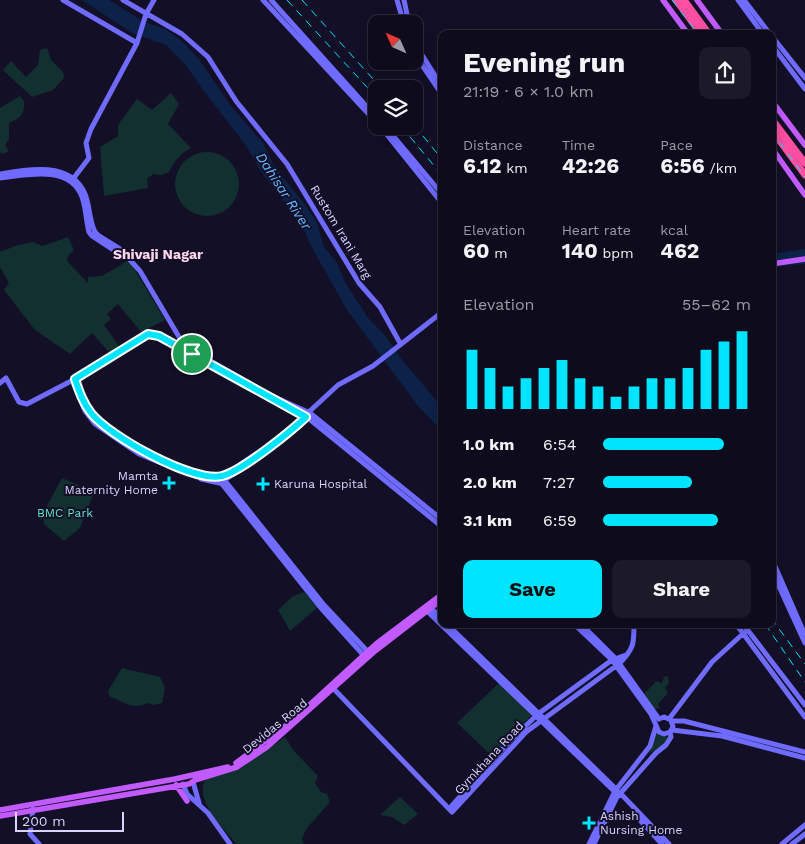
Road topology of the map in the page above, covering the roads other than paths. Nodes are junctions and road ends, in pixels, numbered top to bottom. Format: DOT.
graph roads {
  1 [pos="63,0"];
  2 [pos="123,0"];
  3 [pos="154,0"];
  4 [pos="263,0"];
  5 [pos="271,0"];
  6 [pos="397,0"];
  7 [pos="404,0"];
  8 [pos="663,0"];
  9 [pos="678,0"];
  10 [pos="697,0"];
  11 [pos="738,0"];
  12 [pos="744,0"];
  13 [pos="401,15"];
  14 [pos="408,15"];
  15 [pos="145,16"];
  16 [pos="685,30"];
  17 [pos="698,30"];
  18 [pos="705,30"];
  19 [pos="719,30"];
  20 [pos="760,30"];
  21 [pos="768,30"];
  22 [pos="776,40"];
  23 [pos="137,42"];
  24 [pos="776,51"];
  25 [pos="423,56"];
  26 [pos="423,66"];
  27 [pos="805,78"];
  28 [pos="438,80"];
  29 [pos="438,89"];
  30 [pos="805,89"];
  31 [pos="776,107"];
  32 [pos="368,108"];
  33 [pos="368,113"];
  34 [pos="776,125"];
  35 [pos="387,135"];
  36 [pos="392,135"];
  37 [pos="776,136"];
  38 [pos="805,145"];
  39 [pos="776,154"];
  40 [pos="805,163"];
  41 [pos="0,174"];
  42 [pos="805,175"];
  43 [pos="0,178"];
  44 [pos="73,180"];
  45 [pos="438,189"];
  46 [pos="805,195"];
  47 [pos="438,198"];
  48 [pos="122,252"];
  49 [pos="805,258"];
  50 [pos="776,261"];
  51 [pos="438,315"];
  52 [pos="400,343"];
  53 [pos="193,353"];
  54 [pos="73,380"];
  55 [pos="0,384"];
  56 [pos="308,416"];
  57 [pos="223,480"];
  58 [pos="438,518"];
  59 [pos="438,524"];
  60 [pos="776,570"];
  61 [pos="776,579"];
  62 [pos="438,597"];
  63 [pos="438,602"];
  64 [pos="429,610"];
  65 [pos="438,616"];
  66 [pos="795,616"];
  67 [pos="438,619"];
  68 [pos="447,628"];
  69 [pos="451,628"];
  70 [pos="578,628"];
  71 [pos="585,628"];
  72 [pos="634,628"];
  73 [pos="740,628"];
  74 [pos="744,628"];
  75 [pos="745,632"];
  76 [pos="805,635"];
  77 [pos="805,643"];
  78 [pos="367,655"];
  79 [pos="616,662"];
  80 [pos="784,678"];
  81 [pos="778,683"];
  82 [pos="333,687"];
  83 [pos="804,708"];
  84 [pos="805,717"];
  85 [pos="539,718"];
  86 [pos="660,719"];
  87 [pos="672,719"];
  88 [pos="656,726"];
  89 [pos="671,731"];
  90 [pos="805,752"];
  91 [pos="805,758"];
  92 [pos="194,779"];
  93 [pos="180,782"];
  94 [pos="618,793"];
  95 [pos="187,801"];
  96 [pos="199,803"];
  97 [pos="33,808"];
  98 [pos="0,810"];
  99 [pos="0,816"];
  100 [pos="805,826"];
  101 [pos="805,834"];
  102 [pos="39,844"];
  103 [pos="230,844"];
  104 [pos="589,844"];
  105 [pos="594,844"];
  106 [pos="662,844"];
  107 [pos="669,844"];
  108 [pos="782,844"];
  109 [pos="792,844"];
  1 -- 23 [label="street"];
  2 -- 15 [label="street, Rustom Irani Marg"];
  3 -- 15 [label="street"];
  4 -- 33 [label="street"];
  5 -- 32 [label="street"];
  6 -- 13 [label="street"];
  7 -- 14 [label="street"];
  8 -- 16 [label="main road"];
  9 -- 17 [label="highway"];
  9 -- 18 [label="highway"];
  10 -- 19 [label="main road"];
  11 -- 20 [label="street"];
  12 -- 21 [label="street"];
  15 -- 23 [label="street"];
  15 -- 52 [label="street, Rustom Irani Marg"];
  22 -- 27 [label="street"];
  23 -- 44 [label="street"];
  24 -- 30 [label="street"];
  25 -- 28 [label="street"];
  26 -- 29 [label="street"];
  31 -- 38 [label="main road"];
  34 -- 40 [label="highway"];
  35 -- 47 [label="street"];
  36 -- 45 [label="street"];
  37 -- 42 [label="highway"];
  39 -- 46 [label="main road"];
  41 -- 44 [label="street"];
  43 -- 48 [label="street"];
  44 -- 48 [label="street"];
  48 -- 53 [label="street"];
  49 -- 50 [label="main road"];
  51 -- 52 [label="street"];
  52 -- 56 [label="street"];
  53 -- 54 [label="street"];
  53 -- 56 [label="street"];
  54 -- 55 [label="street"];
  54 -- 57 [label="street"];
  56 -- 57 [label="street"];
  56 -- 58 [label="street"];
  56 -- 59 [label="street"];
  57 -- 78 [label="street"];
  60 -- 66 [label="street"];
  61 -- 66 [label="street"];
  62 -- 78 [label="main road, Devidas Road"];
  63 -- 64 [label="main road, Devidas Road"];
  64 -- 65 [label="street"];
  64 -- 67 [label="street"];
  64 -- 78 [label="main road, Devidas Road"];
  66 -- 76 [label="street"];
  66 -- 77 [label="street"];
  68 -- 85 [label="street"];
  69 -- 85 [label="street"];
  70 -- 79 [label="street"];
  71 -- 79 [label="street"];
  72 -- 79 [label="street, Gymkhana Road"];
  73 -- 75 [label="street"];
  74 -- 75 [label="street"];
  75 -- 80 [label="street"];
  75 -- 81 [label="street"];
  75 -- 87 [label="street"];
  78 -- 82 [label="main road, Devidas Road"];
  79 -- 85 [label="street, Gymkhana Road"];
  79 -- 86 [label="street"];
  79 -- 88 [label="street"];
  80 -- 81 [label="street"];
  80 -- 83 [label="street"];
  81 -- 83 [label="street"];
  82 -- 85 [label="street, Gymkhana Road"];
  82 -- 92 [label="main road, Devidas Road"];
  83 -- 84 [label="street"];
  85 -- 94 [label="street"];
  86 -- 87 [label="street"];
  86 -- 88 [label="street"];
  87 -- 89 [label="street"];
  87 -- 90 [label="street"];
  88 -- 89 [label="street"];
  88 -- 94 [label="street"];
  89 -- 91 [label="street"];
  89 -- 94 [label="street"];
  92 -- 93 [label="main road, Devidas Road"];
  92 -- 93 [label="main road, Devidas Road"];
  92 -- 96 [label="street"];
  93 -- 95 [label="main road"];
  93 -- 96 [label="street"];
  93 -- 97 [label="main road, Devidas Road"];
  93 -- 97 [label="main road, Devidas Road"];
  94 -- 104 [label="street"];
  94 -- 105 [label="street"];
  94 -- 106 [label="street"];
  94 -- 107 [label="street"];
  96 -- 103 [label="street"];
  97 -- 98 [label="main road"];
  97 -- 99 [label="main road, Devidas Road"];
  97 -- 102 [label="street"];
  100 -- 108 [label="street"];
  101 -- 109 [label="street"];
}
